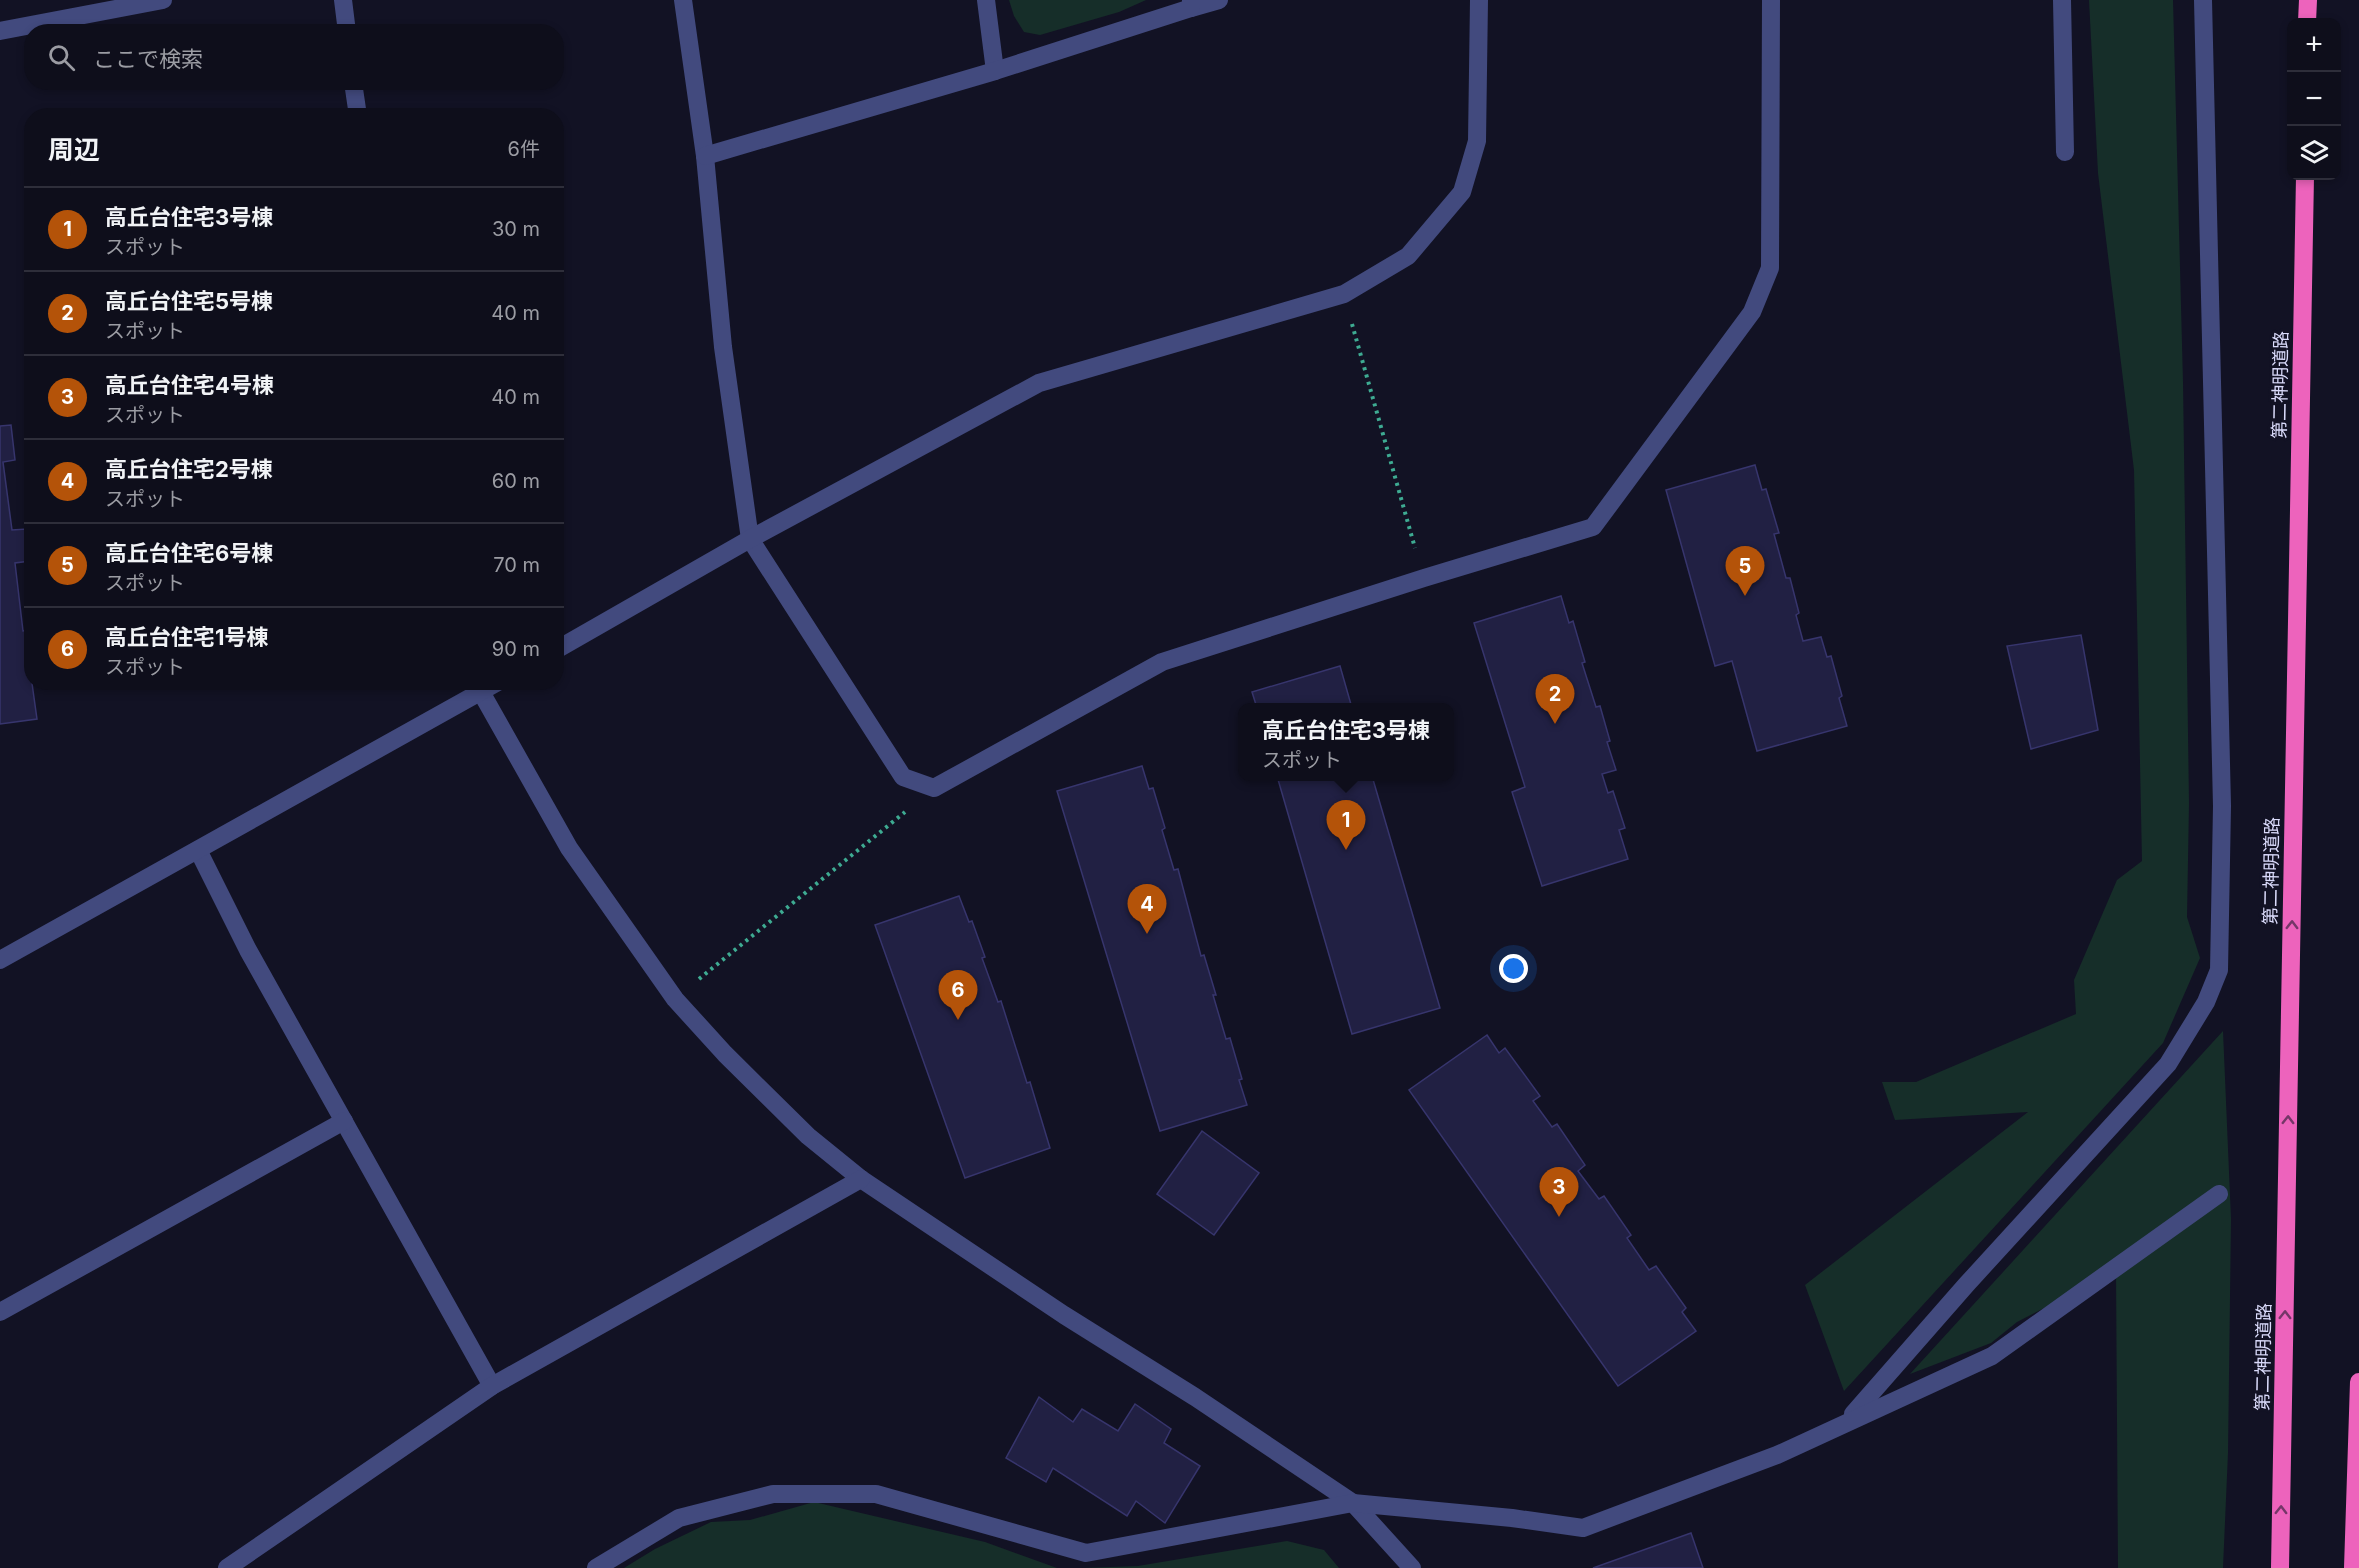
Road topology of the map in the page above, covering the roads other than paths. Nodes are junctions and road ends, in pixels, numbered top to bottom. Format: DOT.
graph roads {
  1 [pos="163,0"];
  2 [pos="343,0"];
  3 [pos="683,0"];
  4 [pos="986,0"];
  5 [pos="1219,0"];
  6 [pos="1479,0"];
  7 [pos="1771,0"];
  8 [pos="2062,0"];
  9 [pos="2203,0"];
  10 [pos="2308,0"];
  11 [pos="1191,4"];
  12 [pos="2307,18"];
  13 [pos="37,24"];
  14 [pos="346,24"];
  15 [pos="24,26"];
  16 [pos="0,31"];
  17 [pos="995,71"];
  18 [pos="354,90"];
  19 [pos="357,108"];
  20 [pos="2065,152"];
  21 [pos="705,156"];
  22 [pos="2305,180"];
  23 [pos="750,539"];
  24 [pos="564,645"];
  25 [pos="475,690"];
  26 [pos="482,690"];
  27 [pos="198,850"];
  28 [pos="0,960"];
  29 [pos="344,1121"];
  30 [pos="861,1179"];
  31 [pos="2218,1194"];
  32 [pos="0,1312"];
  33 [pos="2359,1382"];
  34 [pos="492,1386"];
  35 [pos="1848,1420"];
  36 [pos="1353,1503"];
  37 [pos="227,1568"];
  38 [pos="596,1568"];
  39 [pos="1412,1568"];
  40 [pos="2280,1568"];
  41 [pos="2353,1568"];
  1 -- 13 [label="street"];
  2 -- 14 [label="street"];
  3 -- 21 [label="street"];
  4 -- 17 [label="street"];
  5 -- 11 [label="street"];
  6 -- 23 [label="street"];
  7 -- 23 [label="street"];
  8 -- 20 [label="street"];
  9 -- 35 [label="street"];
  10 -- 12 [label="highway"];
  11 -- 17 [label="street"];
  15 -- 16 [label="street"];
  17 -- 21 [label="street"];
  18 -- 19 [label="street"];
  21 -- 23 [label="street"];
  40 -- 22 [label="highway, 第二神明道路, one-way"];
  23 -- 24 [label="street"];
  25 -- 27 [label="street"];
  26 -- 30 [label="street"];
  27 -- 28 [label="street"];
  27 -- 29 [label="street"];
  29 -- 32 [label="street"];
  29 -- 34 [label="street"];
  30 -- 34 [label="street"];
  30 -- 36 [label="street"];
  31 -- 35 [label="street"];
  33 -- 41 [label="highway"];
  34 -- 37 [label="street"];
  35 -- 36 [label="street"];
  36 -- 38 [label="street"];
  36 -- 39 [label="street"];
}
